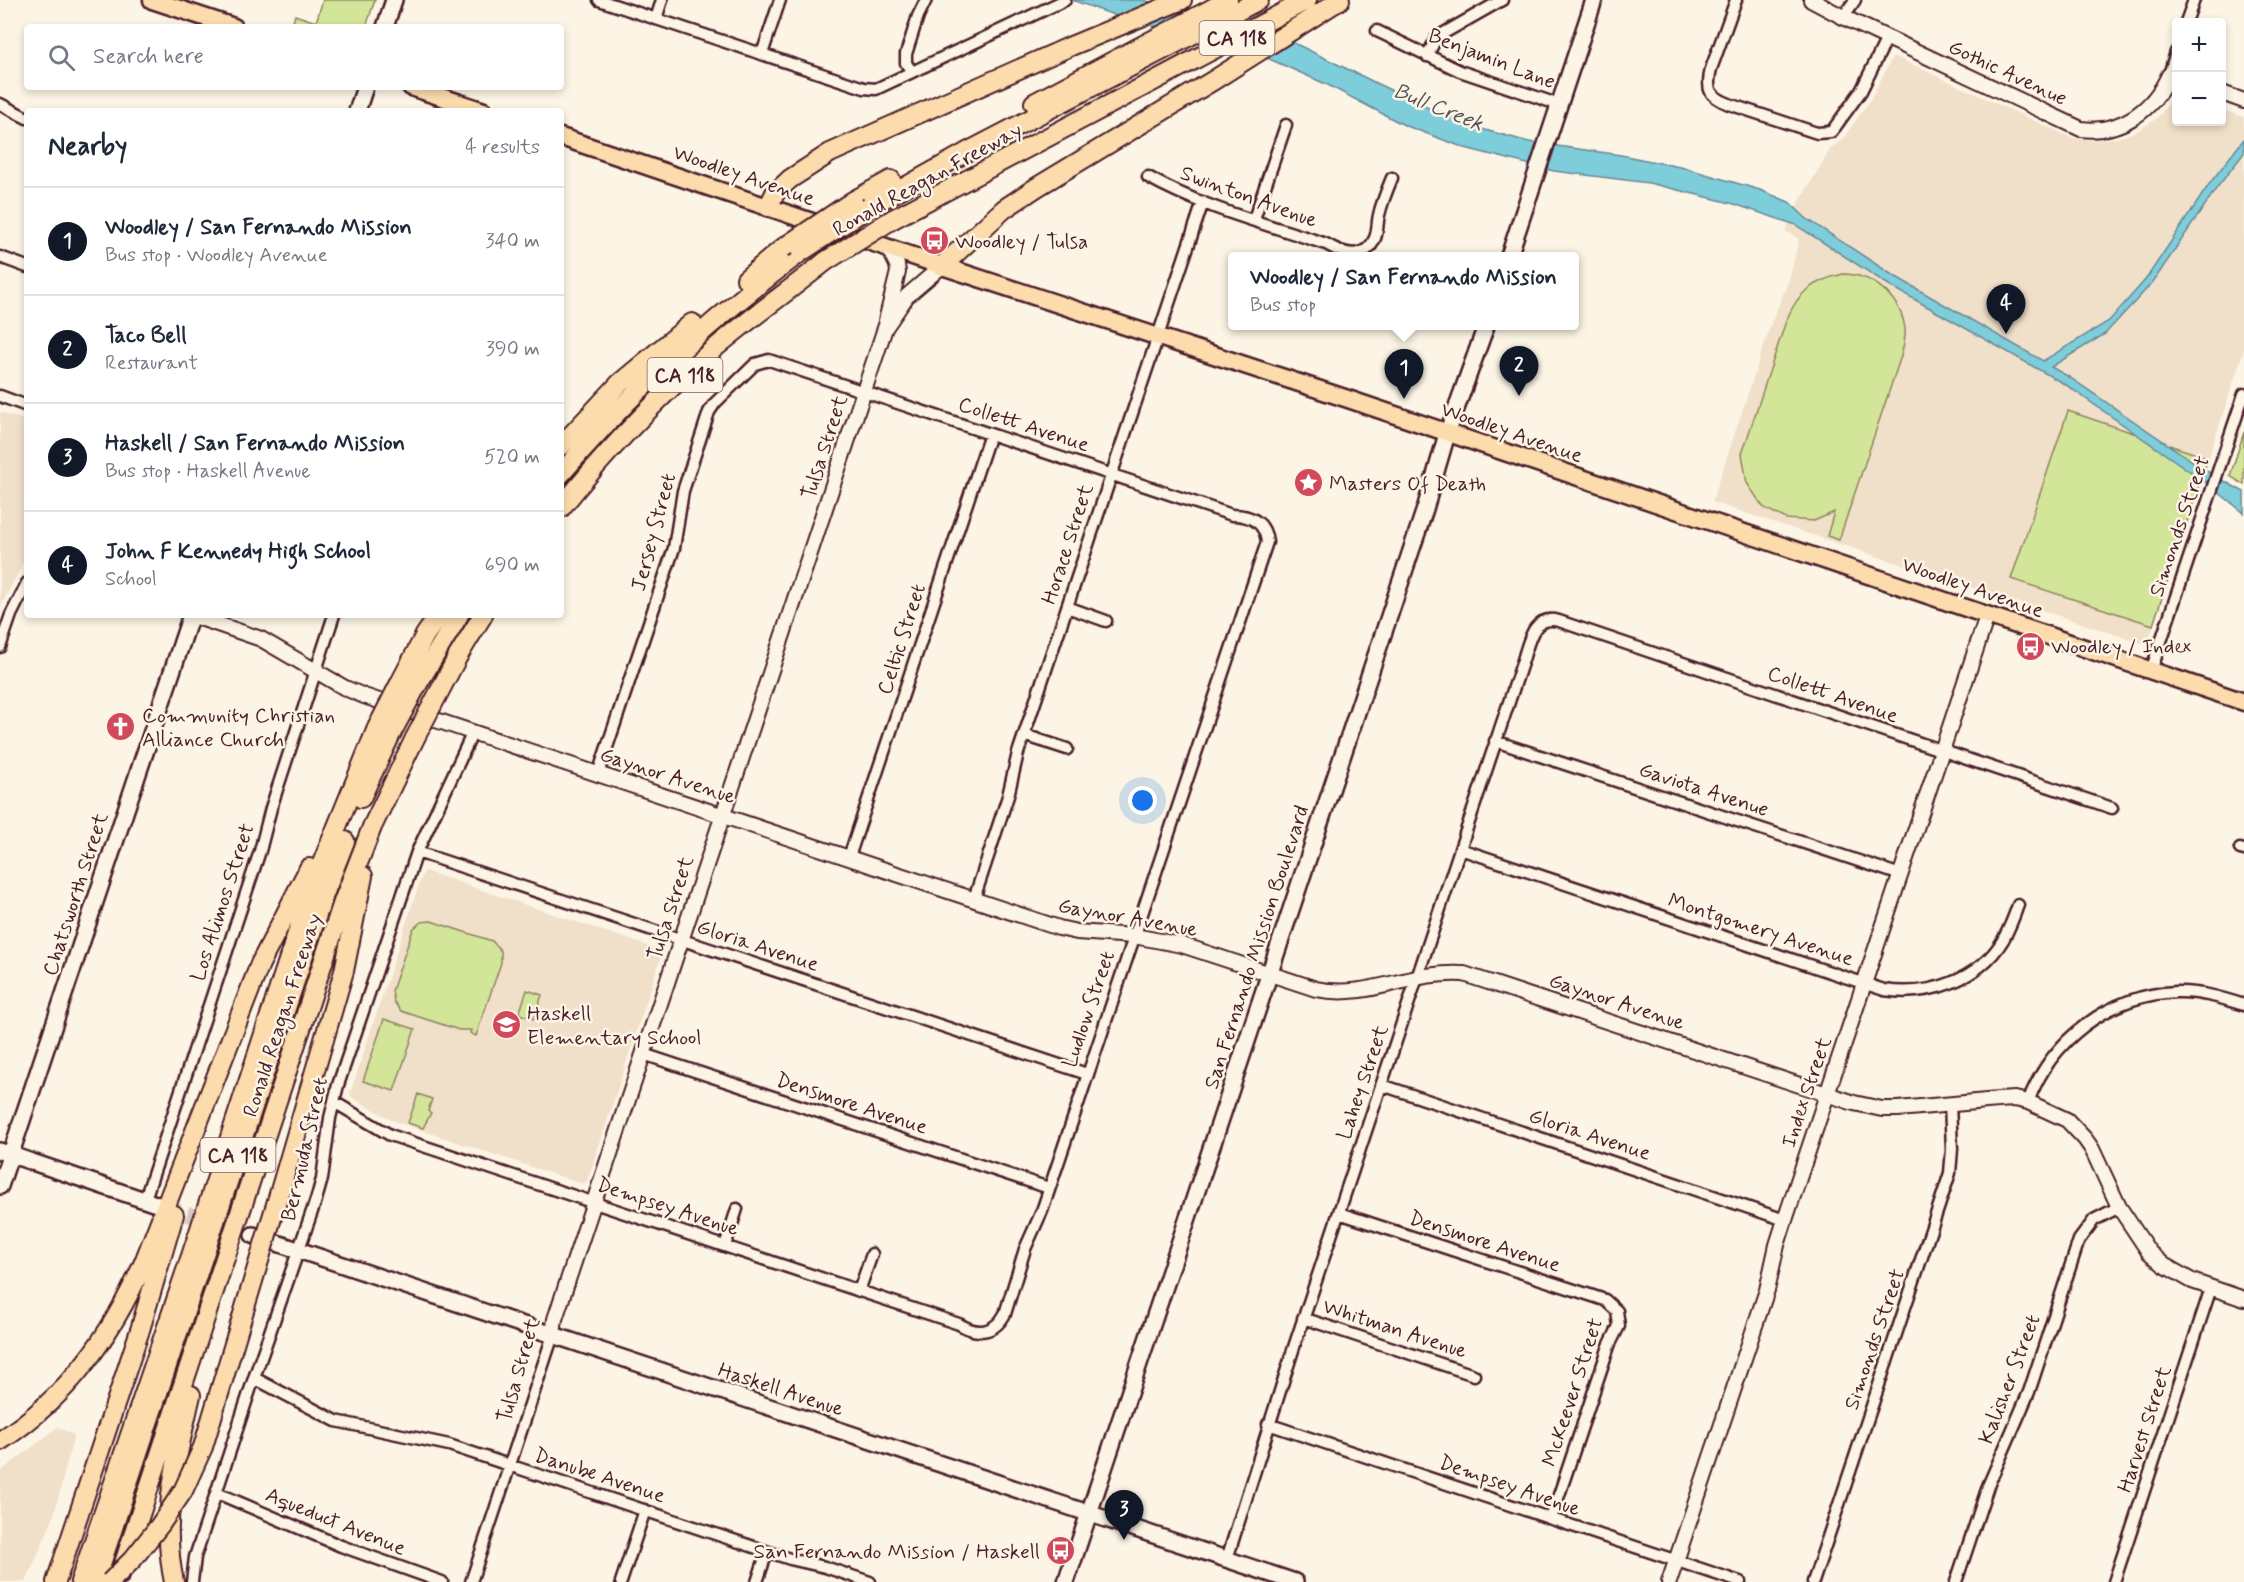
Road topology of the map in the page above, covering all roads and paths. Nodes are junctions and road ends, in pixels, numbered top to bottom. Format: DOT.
graph roads {
  1 [pos="152,0"];
  2 [pos="394,0"];
  3 [pos="599,0"];
  4 [pos="662,0"];
  5 [pos="780,0"];
  6 [pos="926,0"];
  7 [pos="1182,0"];
  8 [pos="1228,0"];
  9 [pos="1259,0"];
  10 [pos="1307,0"];
  11 [pos="1340,0"];
  12 [pos="1502,0"];
  13 [pos="1594,0"];
  14 [pos="1736,0"];
  15 [pos="1811,0"];
  16 [pos="1855,0"];
  17 [pos="2194,0"];
  18 [pos="1063,1"];
  19 [pos="1843,17"];
  20 [pos="2187,18"];
  21 [pos="656,19"];
  22 [pos="225,24"];
  23 [pos="386,24"];
  24 [pos="1377,32"];
  25 [pos="1887,38"];
  26 [pos="762,54"];
  27 [pos="1138,55"];
  28 [pos="1427,56"];
  29 [pos="912,72"];
  30 [pos="2172,77"];
  31 [pos="364,90"];
  32 [pos="420,90"];
  33 [pos="2226,94"];
  34 [pos="2244,101"];
  35 [pos="0,104"];
  36 [pos="1560,105"];
  37 [pos="358,108"];
  38 [pos="475,108"];
  39 [pos="24,116"];
  40 [pos="1286,125"];
  41 [pos="564,138"];
  42 [pos="1148,177"];
  43 [pos="1392,178"];
  44 [pos="1203,202"];
  45 [pos="768,207"];
  46 [pos="1254,219"];
  47 [pos="889,249"];
  48 [pos="792,250"];
  49 [pos="1341,252"];
  50 [pos="1363,252"];
  51 [pos="1510,252"];
  52 [pos="0,257"];
  53 [pos="24,266"];
  54 [pos="942,266"];
  55 [pos="885,328"];
  56 [pos="1485,330"];
  57 [pos="1158,337"];
  58 [pos="769,360"];
  59 [pos="865,392"];
  60 [pos="2244,394"];
  61 [pos="0,396"];
  62 [pos="24,405"];
  63 [pos="990,434"];
  64 [pos="1447,434"];
  65 [pos="564,443"];
  66 [pos="564,471"];
  67 [pos="1111,474"];
  68 [pos="564,504"];
  69 [pos="1264,528"];
  70 [pos="24,589"];
  71 [pos="1067,607"];
  72 [pos="1987,616"];
  73 [pos="190,618"];
  74 [pos="200,618"];
  75 [pos="333,618"];
  76 [pos="437,618"];
  77 [pos="457,618"];
  78 [pos="481,618"];
  79 [pos="1106,621"];
  80 [pos="1542,622"];
  81 [pos="0,647"];
  82 [pos="2151,671"];
  83 [pos="315,672"];
  84 [pos="409,684"];
  85 [pos="2244,702"];
  86 [pos="384,730"];
  87 [pos="473,732"];
  88 [pos="1024,735"];
  89 [pos="1495,741"];
  90 [pos="1067,749"];
  91 [pos="1942,752"];
  92 [pos="359,773"];
  93 [pos="598,774"];
  94 [pos="2112,808"];
  95 [pos="723,816"];
  96 [pos="372,827"];
  97 [pos="1461,849"];
  98 [pos="417,852"];
  99 [pos="849,858"];
  100 [pos="1901,875"];
  101 [pos="974,899"];
  102 [pos="2018,905"];
  103 [pos="1134,936"];
  104 [pos="682,940"];
  105 [pos="1269,974"];
  106 [pos="1418,977"];
  107 [pos="1865,984"];
  108 [pos="2244,1005"];
  109 [pos="643,1054"];
  110 [pos="1087,1074"];
  111 [pos="1382,1085"];
  112 [pos="212,1088"];
  113 [pos="1828,1094"];
  114 [pos="334,1102"];
  115 [pos="2028,1102"];
  116 [pos="1950,1104"];
  117 [pos="6,1153"];
  118 [pos="0,1186"];
  119 [pos="1049,1188"];
  120 [pos="150,1202"];
  121 [pos="595,1202"];
  122 [pos="2119,1207"];
  123 [pos="737,1209"];
  124 [pos="1339,1213"];
  125 [pos="1785,1220"];
  126 [pos="253,1235"];
  127 [pos="725,1245"];
  128 [pos="299,1250"];
  129 [pos="872,1254"];
  130 [pos="2211,1288"];
  131 [pos="859,1291"];
  132 [pos="2244,1299"];
  133 [pos="212,1303"];
  134 [pos="1617,1311"];
  135 [pos="1303,1318"];
  136 [pos="993,1328"];
  137 [pos="553,1335"];
  138 [pos="1474,1375"];
  139 [pos="254,1378"];
  140 [pos="1268,1424"];
  141 [pos="0,1441"];
  142 [pos="511,1466"];
  143 [pos="217,1493"];
  144 [pos="645,1510"];
  145 [pos="1088,1513"];
  146 [pos="1551,1519"];
  147 [pos="767,1552"];
  148 [pos="1227,1559"];
  149 [pos="1677,1562"];
  150 [pos="56,1582"];
  151 [pos="80,1582"];
  152 [pos="95,1582"];
  153 [pos="110,1582"];
  154 [pos="117,1582"];
  155 [pos="174,1582"];
  156 [pos="192,1582"];
  157 [pos="442,1582"];
  158 [pos="471,1582"];
  159 [pos="621,1582"];
  160 [pos="757,1582"];
  161 [pos="870,1582"];
  162 [pos="1066,1582"];
  163 [pos="1295,1582"];
  164 [pos="1669,1582"];
  165 [pos="1740,1582"];
  166 [pos="1813,1582"];
  167 [pos="1956,1582"];
  168 [pos="2114,1582"];
  1 -- 22 [label="main road"];
  2 -- 23 [label="main road"];
  3 -- 21 [label="street"];
  4 -- 21 [label="street"];
  5 -- 26 [label="street"];
  6 -- 29 [label="street"];
  7 -- 45 [label="highway"];
  8 -- 27 [label="highway, Ronald Reagan Freeway / CA 118"];
  9 -- 27 [label="highway, CA 118"];
  10 -- 68 [label="highway, Ronald Reagan Freeway / CA 118, bridge"];
  11 -- 54 [label="highway"];
  12 -- 28 [label="street"];
  13 -- 36 [label="main road"];
  14 -- 25 [label="street"];
  15 -- 19 [label="street, Gothic Avenue"];
  16 -- 19 [label="street"];
  17 -- 20 [label="street"];
  18 -- 29 [label="street"];
  19 -- 25 [label="street, Gothic Avenue"];
  21 -- 26 [label="street"];
  24 -- 28 [label="street, Benjamin Lane"];
  25 -- 30 [label="street, Gothic Avenue"];
  26 -- 29 [label="street"];
  27 -- 48 [label="highway, Ronald Reagan Freeway / CA 118, bridge"];
  28 -- 36 [label="street, Benjamin Lane"];
  31 -- 37 [label="main road"];
  32 -- 38 [label="main road"];
  33 -- 34 [label="street"];
  35 -- 39 [label="street"];
  36 -- 51 [label="main road"];
  40 -- 46 [label="street"];
  41 -- 45 [label="main road, Woodley Avenue"];
  42 -- 44 [label="street, Swinton Avenue"];
  43 -- 50 [label="street, Swinton Avenue"];
  44 -- 46 [label="street, Swinton Avenue"];
  44 -- 57 [label="street, Horace Street"];
  45 -- 47 [label="main road, Woodley Avenue"];
  46 -- 49 [label="street, Swinton Avenue"];
  47 -- 54 [label="main road, Woodley Avenue"];
  47 -- 55 [label="street"];
  48 -- 65 [label="highway, Ronald Reagan Freeway / CA 118"];
  48 -- 66 [label="highway, CA 118"];
  52 -- 53 [label="street"];
  54 -- 55 [label="street, Tulsa Street"];
  54 -- 57 [label="main road, Woodley Avenue"];
  55 -- 59 [label="street, Tulsa Street"];
  56 -- 64 [label="main road, San Fernando Mission Boulevard"];
  57 -- 64 [label="main road, Woodley Avenue"];
  57 -- 67 [label="street, Horace Street"];
  58 -- 59 [label="street, Collett Avenue"];
  58 -- 93 [label="street, Jersey Street"];
  59 -- 63 [label="street, Collett Avenue"];
  59 -- 95 [label="street, Tulsa Street"];
  60 -- 82 [label="street, Simonds Street"];
  61 -- 62 [label="street"];
  63 -- 67 [label="street, Collett Avenue"];
  63 -- 99 [label="street, Celtic Street"];
  64 -- 72 [label="main road, Woodley Avenue"];
  64 -- 105 [label="main road, San Fernando Mission Boulevard"];
  67 -- 69 [label="street, Collett Avenue"];
  67 -- 71 [label="street, Horace Street"];
  69 -- 103 [label="street, Ludlow Street"];
  70 -- 81 [label="street"];
  71 -- 79 [label="street"];
  71 -- 88 [label="street, Horace Street"];
  72 -- 82 [label="main road, Woodley Avenue"];
  72 -- 91 [label="street, Index Street"];
  73 -- 117 [label="main road, Chatsworth Street"];
  74 -- 83 [label="street, Gaynor Avenue"];
  75 -- 83 [label="street, Los Alimos Street"];
  76 -- 84 [label="highway, Ronald Reagan Freeway / CA 118"];
  77 -- 84 [label="highway, CA 118"];
  78 -- 96 [label="highway, Ronald Reagan Freeway / CA 118, bridge"];
  80 -- 89 [label="street, Lahey Street"];
  80 -- 91 [label="street, Collett Avenue"];
  82 -- 85 [label="main road, Woodley Avenue"];
  83 -- 87 [label="street, Gaynor Avenue"];
  83 -- 120 [label="street, Los Alimos Street"];
  84 -- 86 [label="highway, Ronald Reagan Freeway / CA 118, bridge"];
  86 -- 92 [label="highway, Ronald Reagan Freeway / CA 118"];
  86 -- 152 [label="highway, CA 118"];
  87 -- 93 [label="street, Gaynor Avenue"];
  87 -- 98 [label="street, Bermuda Street"];
  88 -- 90 [label="street"];
  88 -- 101 [label="street, Horace Street"];
  89 -- 97 [label="street, Lahey Street"];
  89 -- 100 [label="street, Gaviota Avenue"];
  91 -- 94 [label="street, Collett Avenue"];
  91 -- 100 [label="street, Index Street"];
  92 -- 112 [label="highway"];
  92 -- 151 [label="highway, Ronald Reagan Freeway / CA 118"];
  93 -- 95 [label="street, Gaynor Avenue"];
  95 -- 99 [label="street, Gaynor Avenue"];
  95 -- 104 [label="street, Tulsa Street"];
  96 -- 133 [label="highway, Ronald Reagan Freeway / CA 118"];
  96 -- 153 [label="highway, bridge"];
  97 -- 106 [label="street, Lahey Street"];
  97 -- 107 [label="street, Montgomery Avenue"];
  98 -- 104 [label="street, Gloria Avenue"];
  98 -- 114 [label="street, Bermuda Street"];
  99 -- 101 [label="street, Gaynor Avenue"];
  100 -- 107 [label="street, Index Street"];
  101 -- 103 [label="street, Gaynor Avenue"];
  102 -- 107 [label="street, Montgomery Avenue"];
  103 -- 105 [label="street, Gaynor Avenue"];
  103 -- 110 [label="street, Ludlow Street"];
  104 -- 109 [label="street, Tulsa Street"];
  104 -- 110 [label="street, Gloria Avenue"];
  105 -- 106 [label="street, Gaynor Avenue"];
  105 -- 145 [label="main road, San Fernando Mission Boulevard"];
  106 -- 111 [label="street, Lahey Street"];
  106 -- 113 [label="street, Gaynor Avenue"];
  107 -- 113 [label="street, Index Street"];
  108 -- 115 [label="street"];
  109 -- 119 [label="street, Densmore Avenue"];
  109 -- 121 [label="street, Tulsa Street"];
  110 -- 119 [label="street, Ludlow Street"];
  111 -- 124 [label="street, Lahey Street"];
  111 -- 125 [label="street, Gloria Avenue"];
  112 -- 141 [label="highway"];
  112 -- 150 [label="highway"];
  113 -- 116 [label="street, Gaynor Avenue"];
  113 -- 125 [label="street, Index Street"];
  114 -- 121 [label="street, Dempsey Avenue"];
  114 -- 128 [label="street, Bermuda Street"];
  115 -- 116 [label="street, Gaynor Avenue"];
  115 -- 122 [label="street, Gaynor Avenue"];
  116 -- 166 [label="street, Simonds Street"];
  117 -- 118 [label="main road, Chatsworth Street"];
  117 -- 120 [label="main road"];
  119 -- 136 [label="street, Ludlow Street"];
  121 -- 127 [label="street, Dempsey Avenue"];
  121 -- 137 [label="street, Tulsa Street"];
  122 -- 130 [label="street, Gaynor Avenue"];
  122 -- 167 [label="street, Kalisher Street"];
  123 -- 127 [label="street"];
  124 -- 134 [label="street, Densmore Avenue"];
  124 -- 135 [label="street, Lahey Street"];
  125 -- 149 [label="street, Index Street"];
  126 -- 128 [label="main road, Haskell Avenue"];
  127 -- 131 [label="street, Dempsey Avenue"];
  128 -- 137 [label="main road, Haskell Avenue"];
  128 -- 139 [label="street, Bermuda Street"];
  129 -- 131 [label="street"];
  130 -- 132 [label="street, Gaynor Avenue"];
  130 -- 168 [label="street, Harvest Street"];
  131 -- 136 [label="street, Dempsey Avenue"];
  133 -- 154 [label="highway, Ronald Reagan Freeway / CA 118"];
  133 -- 155 [label="highway"];
  134 -- 146 [label="street, McKeever Street"];
  135 -- 138 [label="street, Whitman Avenue"];
  135 -- 140 [label="street, Lahey Street"];
  137 -- 142 [label="street, Tulsa Street"];
  137 -- 145 [label="main road, Haskell Avenue"];
  139 -- 142 [label="street, Danube Avenue"];
  139 -- 143 [label="street, Bermuda Street"];
  140 -- 146 [label="street, Dempsey Avenue"];
  140 -- 148 [label="street, Lahey Street"];
  142 -- 144 [label="street, Danube Avenue"];
  142 -- 158 [label="street, Tulsa Street"];
  143 -- 156 [label="street, Bermuda Street"];
  143 -- 157 [label="street, Aqueduct Avenue"];
  144 -- 147 [label="street, Danube Avenue"];
  144 -- 159 [label="street"];
  145 -- 148 [label="main road, Haskell Avenue"];
  145 -- 162 [label="main road, San Fernando Mission Boulevard"];
  146 -- 149 [label="street, Dempsey Avenue"];
  147 -- 160 [label="street"];
  147 -- 161 [label="street, Danube Avenue"];
  148 -- 163 [label="main road, Haskell Avenue"];
  149 -- 164 [label="street, Index Street"];
  149 -- 165 [label="street, Dempsey Avenue"];
}
